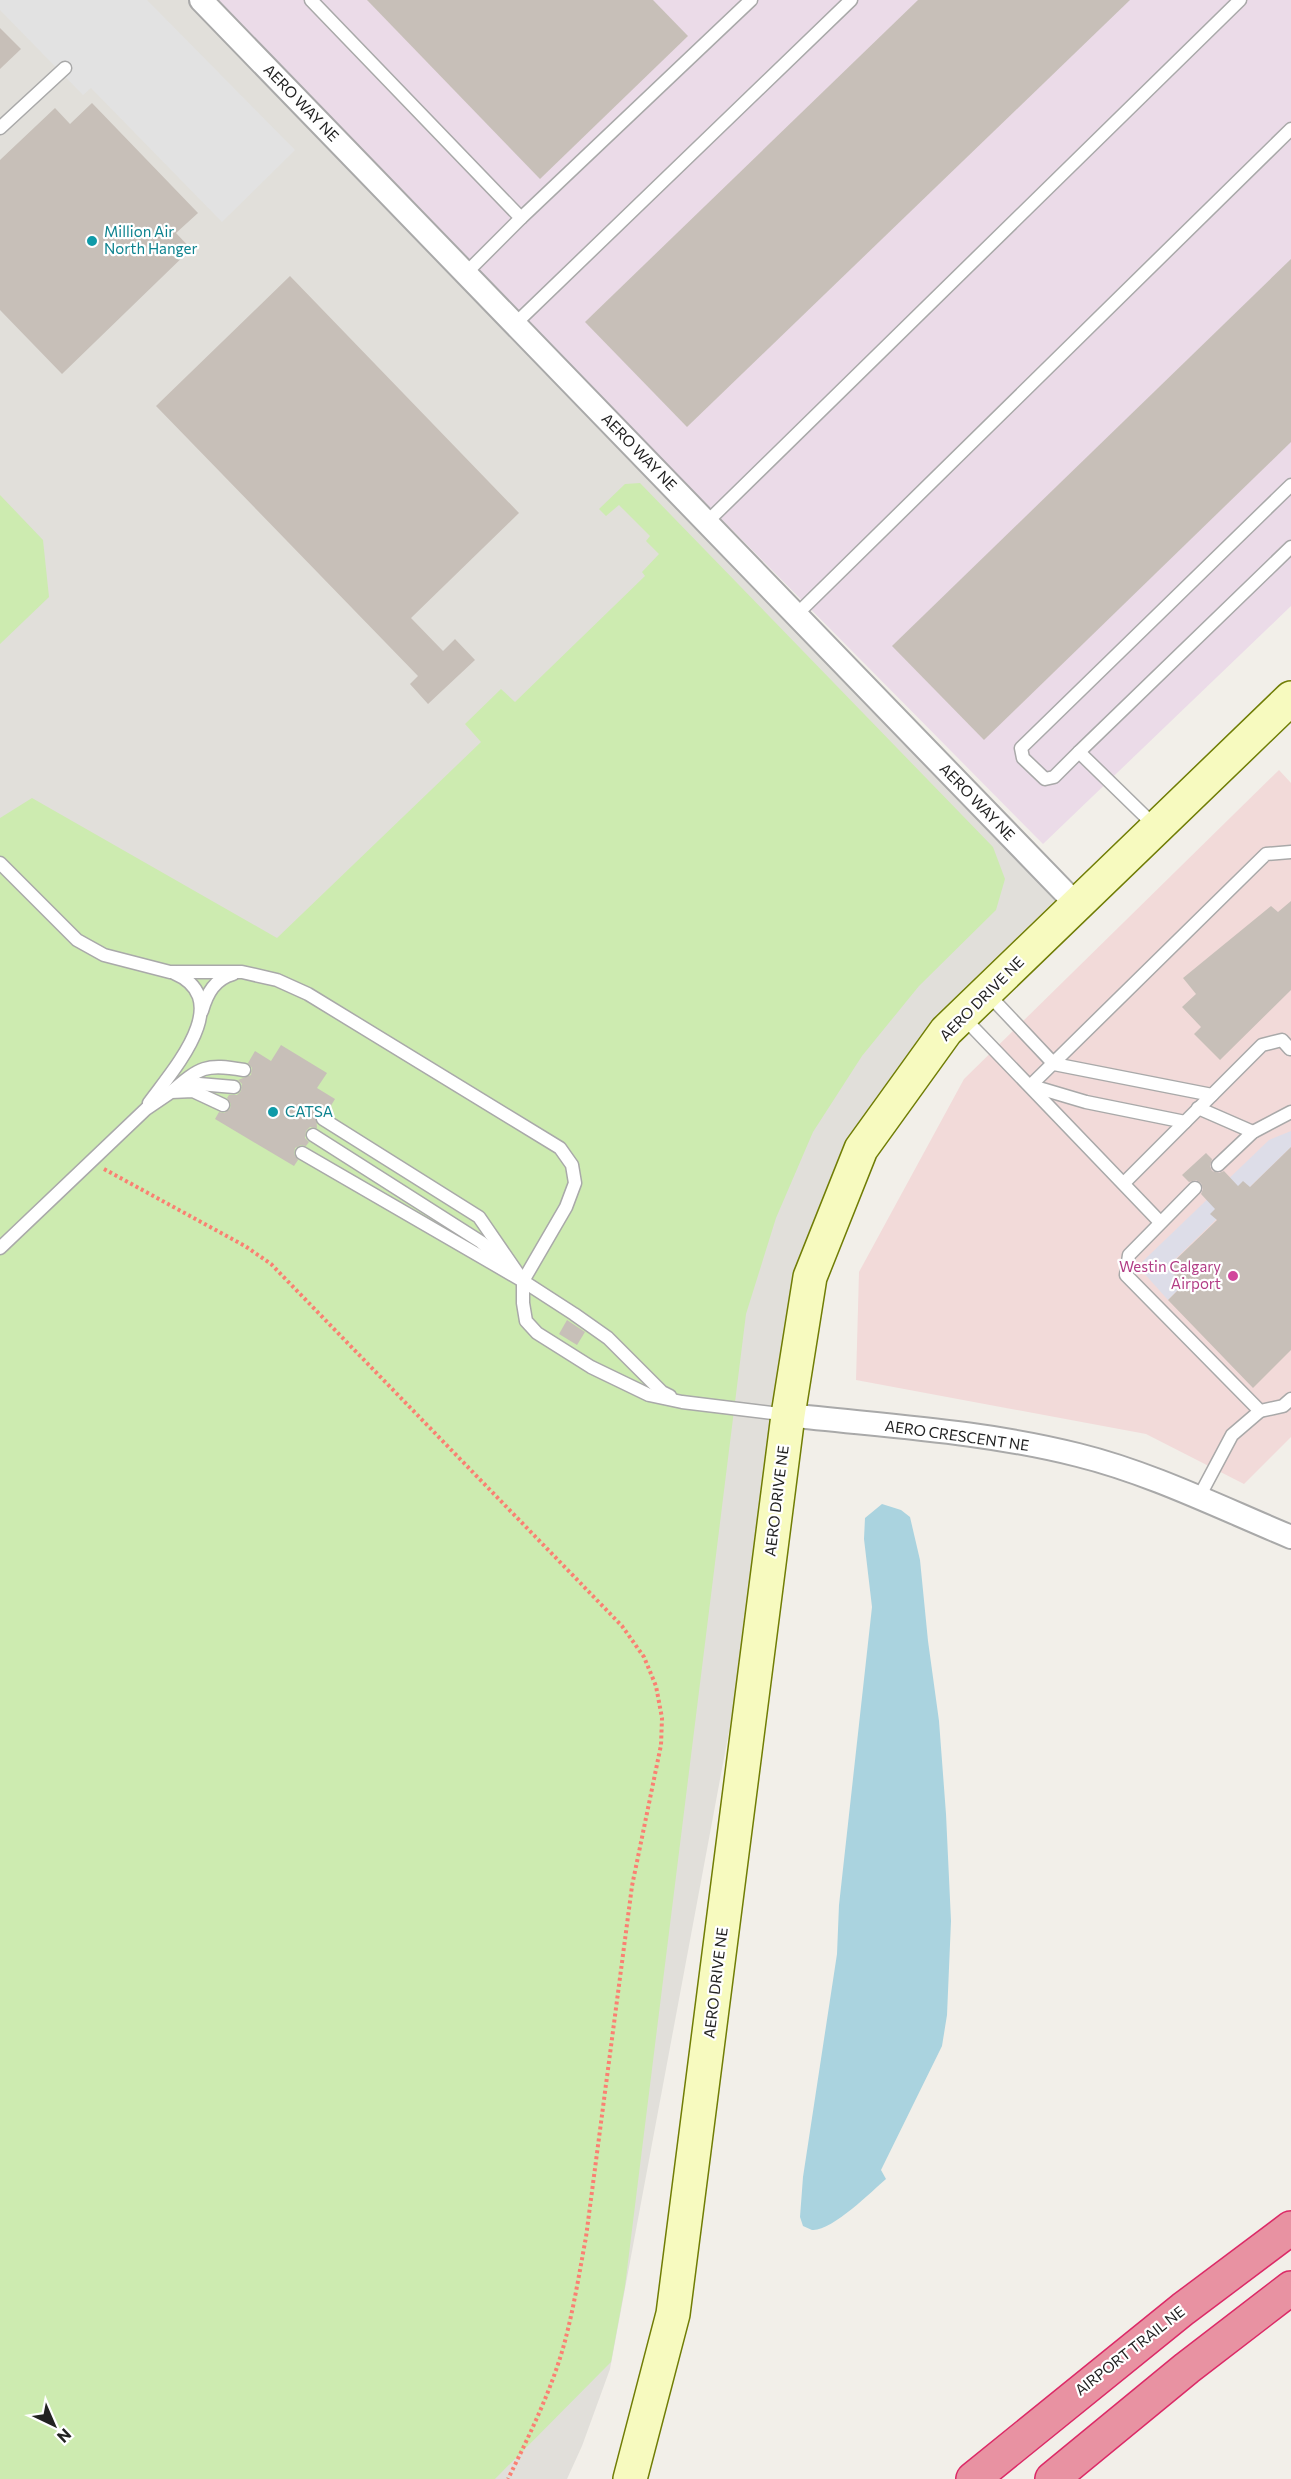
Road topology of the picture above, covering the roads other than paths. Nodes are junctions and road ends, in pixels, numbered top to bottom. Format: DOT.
graph roads {
  1 [pos="201,0"];
  2 [pos="311,0"];
  3 [pos="751,0"];
  4 [pos="851,0"];
  5 [pos="1240,0"];
  6 [pos="64,68"];
  7 [pos="0,128"];
  8 [pos="1291,129"];
  9 [pos="521,218"];
  10 [pos="465,273"];
  11 [pos="515,324"];
  12 [pos="1291,485"];
  13 [pos="707,522"];
  14 [pos="1291,547"];
  15 [pos="796,615"];
  16 [pos="1291,698"];
  17 [pos="1080,752"];
  18 [pos="1157,828"];
  19 [pos="1291,852"];
  20 [pos="0,863"];
  21 [pos="1077,905"];
  22 [pos="170,972"];
  23 [pos="242,972"];
  24 [pos="986,993"];
  25 [pos="201,1015"];
  26 [pos="962,1016"];
  27 [pos="1290,1049"];
  28 [pos="1054,1064"];
  29 [pos="244,1070"];
  30 [pos="1031,1085"];
  31 [pos="234,1087"];
  32 [pos="175,1092"];
  33 [pos="1212,1095"];
  34 [pos="223,1105"];
  35 [pos="1198,1108"];
  36 [pos="146,1109"];
  37 [pos="1291,1112"];
  38 [pos="323,1119"];
  39 [pos="1185,1122"];
  40 [pos="1253,1132"];
  41 [pos="313,1135"];
  42 [pos="302,1153"];
  43 [pos="1218,1165"];
  44 [pos="1124,1183"];
  45 [pos="1195,1188"];
  46 [pos="1160,1221"];
  47 [pos="0,1248"];
  48 [pos="523,1281"];
  49 [pos="1291,1399"];
  50 [pos="682,1402"];
  51 [pos="1260,1411"];
  52 [pos="788,1415"];
  53 [pos="1198,1499"];
  54 [pos="1291,1537"];
  55 [pos="1291,2228"];
  56 [pos="1291,2288"];
  57 [pos="630,2479"];
  58 [pos="973,2479"];
  59 [pos="1052,2479"];
  1 -- 10 [label="street, AERO WAY NE"];
  2 -- 9 [label="lane"];
  3 -- 9 [label="lane"];
  4 -- 11 [label="lane"];
  5 -- 13 [label="lane"];
  6 -- 7 [label="lane"];
  8 -- 15 [label="lane"];
  9 -- 10 [label="lane"];
  10 -- 11 [label="street, AERO WAY NE"];
  11 -- 13 [label="street, AERO WAY NE"];
  12 -- 17 [label="lane"];
  13 -- 15 [label="street, AERO WAY NE"];
  14 -- 17 [label="lane"];
  15 -- 21 [label="street, AERO WAY NE"];
  16 -- 18 [label="street, AERO DRIVE NE"];
  17 -- 18 [label="lane"];
  18 -- 21 [label="street, AERO DRIVE NE"];
  19 -- 28 [label="lane"];
  20 -- 22 [label="lane"];
  21 -- 24 [label="street, AERO DRIVE NE"];
  22 -- 23 [label="lane"];
  22 -- 25 [label="lane"];
  23 -- 25 [label="lane"];
  23 -- 48 [label="lane"];
  24 -- 26 [label="street, AERO DRIVE NE"];
  24 -- 28 [label="lane"];
  25 -- 36 [label="lane"];
  26 -- 30 [label="lane"];
  26 -- 52 [label="street, AERO DRIVE NE"];
  27 -- 33 [label="lane"];
  28 -- 30 [label="lane"];
  28 -- 33 [label="lane"];
  29 -- 32 [label="lane"];
  30 -- 39 [label="lane"];
  30 -- 44 [label="lane"];
  31 -- 32 [label="lane"];
  32 -- 34 [label="lane"];
  32 -- 36 [label="lane"];
  33 -- 35 [label="lane"];
  35 -- 39 [label="lane"];
  35 -- 40 [label="lane"];
  36 -- 47 [label="lane"];
  37 -- 40 [label="lane"];
  38 -- 48 [label="lane"];
  39 -- 44 [label="lane"];
  40 -- 43 [label="lane"];
  41 -- 48 [label="lane"];
  42 -- 48 [label="lane"];
  44 -- 46 [label="lane"];
  45 -- 46 [label="lane"];
  46 -- 51 [label="lane"];
  48 -- 50 [label="lane"];
  48 -- 50 [label="lane"];
  49 -- 51 [label="lane"];
  50 -- 52 [label="lane"];
  51 -- 53 [label="lane"];
  52 -- 53 [label="street, AERO CRESCENT NE"];
  52 -- 57 [label="street, AERO DRIVE NE"];
  53 -- 54 [label="street, AERO CRESCENT NE"];
  55 -- 58 [label="highway, AIRPORT TRAIL NE"];
  56 -- 59 [label="highway"];
}
